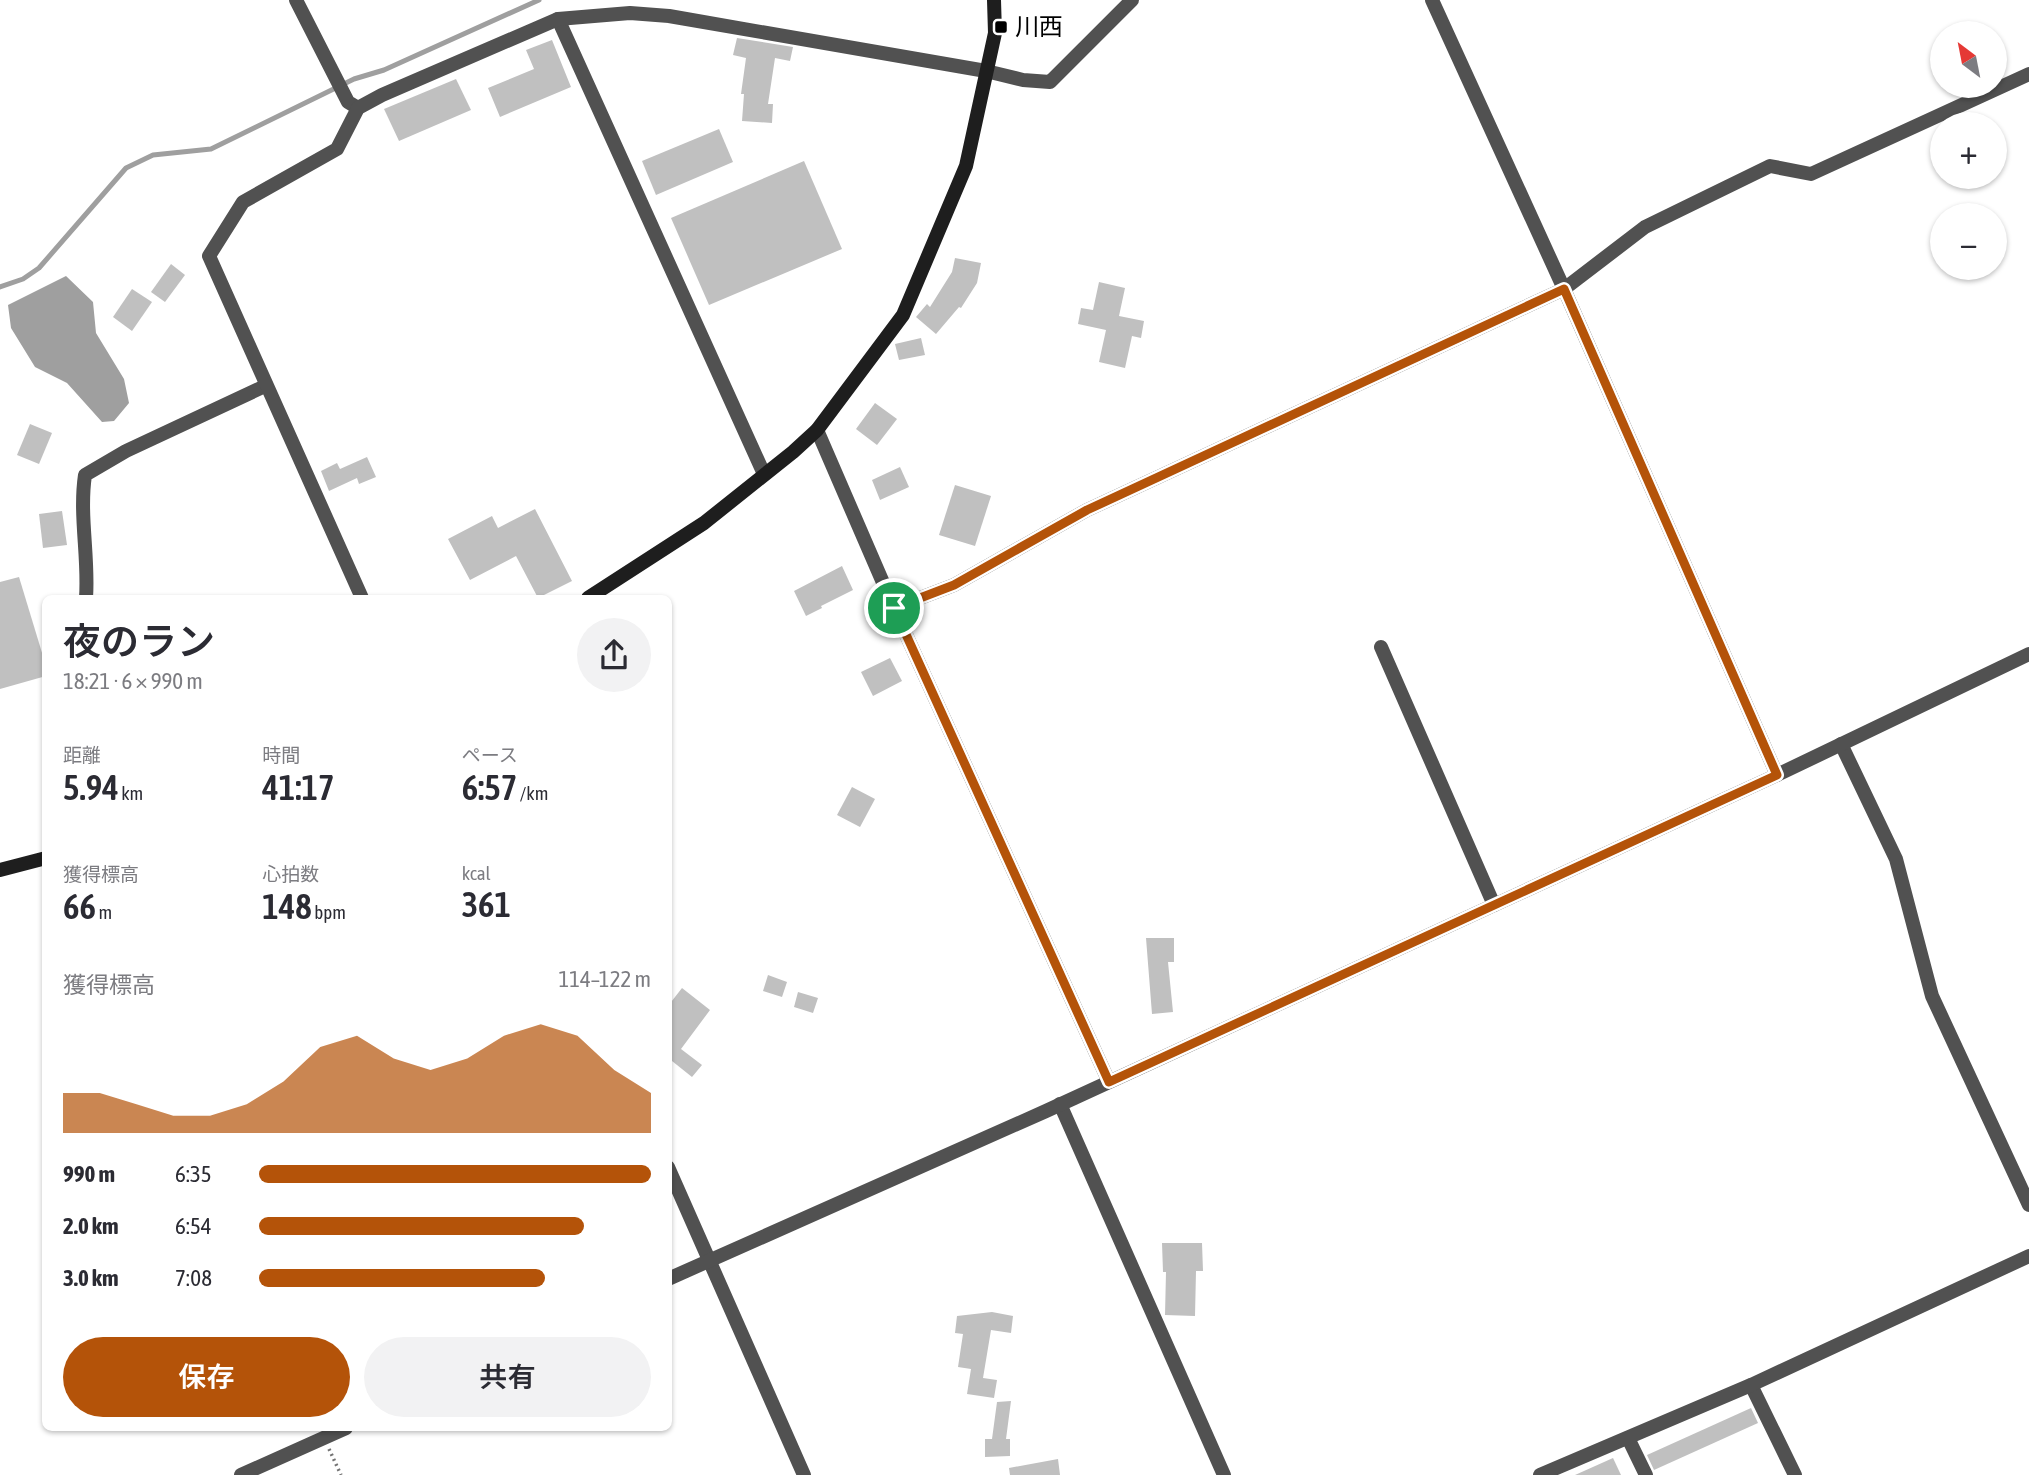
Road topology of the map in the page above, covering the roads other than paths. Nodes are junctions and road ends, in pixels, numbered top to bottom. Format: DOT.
graph roads {
  1 [pos="296,0"];
  2 [pos="994,0"];
  3 [pos="1132,0"];
  4 [pos="1432,0"];
  5 [pos="558,19"];
  6 [pos="986,71"];
  7 [pos="2029,74"];
  8 [pos="358,108"];
  9 [pos="1564,289"];
  10 [pos="265,386"];
  11 [pos="817,430"];
  12 [pos="764,474"];
  13 [pos="86,595"];
  14 [pos="361,595"];
  15 [pos="593,595"];
  16 [pos="894,608"];
  17 [pos="1381,647"];
  18 [pos="2029,654"];
  19 [pos="1841,744"];
  20 [pos="1777,775"];
  21 [pos="42,859"];
  22 [pos="0,870"];
  23 [pos="1494,905"];
  24 [pos="1109,1082"];
  25 [pos="1060,1104"];
  26 [pos="672,1176"];
  27 [pos="2029,1206"];
  28 [pos="2029,1256"];
  29 [pos="709,1261"];
  30 [pos="672,1277"];
  31 [pos="1751,1385"];
  32 [pos="339,1431"];
  33 [pos="1628,1438"];
  34 [pos="241,1475"];
  35 [pos="804,1475"];
  36 [pos="1224,1475"];
  37 [pos="1540,1475"];
  38 [pos="1646,1475"];
  39 [pos="1796,1475"];
  1 -- 8 [label="street"];
  2 -- 6 [label="street"];
  3 -- 6 [label="street"];
  4 -- 9 [label="street"];
  5 -- 6 [label="street"];
  5 -- 8 [label="street"];
  5 -- 12 [label="street"];
  6 -- 11 [label="street"];
  7 -- 9 [label="street"];
  8 -- 10 [label="street"];
  9 -- 16 [label="street"];
  9 -- 20 [label="street"];
  10 -- 13 [label="street"];
  10 -- 14 [label="street"];
  11 -- 12 [label="street"];
  11 -- 16 [label="street"];
  12 -- 15 [label="street"];
  16 -- 24 [label="street"];
  17 -- 23 [label="street"];
  18 -- 19 [label="street"];
  19 -- 20 [label="street"];
  19 -- 27 [label="street"];
  20 -- 23 [label="street"];
  21 -- 22 [label="street"];
  23 -- 24 [label="street"];
  24 -- 25 [label="street"];
  25 -- 29 [label="street"];
  25 -- 36 [label="street"];
  26 -- 29 [label="street"];
  28 -- 31 [label="street"];
  29 -- 30 [label="street"];
  29 -- 35 [label="street"];
  31 -- 33 [label="street"];
  31 -- 39 [label="street"];
  32 -- 34 [label="street"];
  33 -- 37 [label="street"];
  33 -- 38 [label="street"];
}
